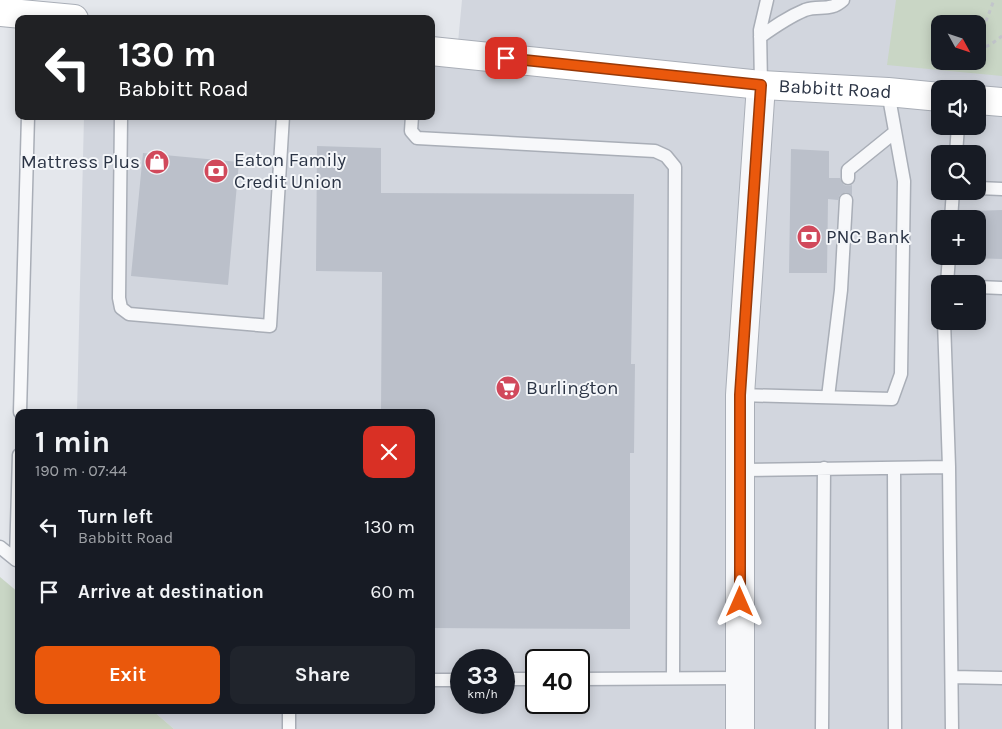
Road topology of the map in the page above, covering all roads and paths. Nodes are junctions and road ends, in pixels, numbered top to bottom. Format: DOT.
graph roads {
  1 [pos="767,0"];
  2 [pos="843,0"];
  3 [pos="994,0"];
  4 [pos="0,12"];
  5 [pos="17,15"];
  6 [pos="986,21"];
  7 [pos="1002,36"];
  8 [pos="760,37"];
  9 [pos="986,46"];
  10 [pos="435,51"];
  11 [pos="761,85"];
  12 [pos="888,92"];
  13 [pos="931,96"];
  14 [pos="986,101"];
  15 [pos="1002,102"];
  16 [pos="28,120"];
  17 [pos="121,120"];
  18 [pos="284,120"];
  19 [pos="412,120"];
  20 [pos="895,132"];
  21 [pos="848,178"];
  22 [pos="986,188"];
  23 [pos="1002,189"];
  24 [pos="846,200"];
  25 [pos="986,287"];
  26 [pos="1002,288"];
  27 [pos="944,330"];
  28 [pos="740,395"];
  29 [pos="828,397"];
  30 [pos="20,409"];
  31 [pos="949,467"];
  32 [pos="824,468"];
  33 [pos="894,468"];
  34 [pos="739,470"];
  35 [pos="0,547"];
  36 [pos="15,559"];
  37 [pos="952,676"];
  38 [pos="673,678"];
  39 [pos="740,678"];
  40 [pos="1002,678"];
  41 [pos="590,679"];
  42 [pos="435,680"];
  43 [pos="450,680"];
  44 [pos="289,714"];
  45 [pos="289,729"];
  46 [pos="740,729"];
  47 [pos="822,729"];
  48 [pos="894,729"];
  49 [pos="952,729"];
  1 -- 8 [label="lane"];
  2 -- 8 [label="lane"];
  3 -- 6 [label="path"];
  4 -- 5 [label="main road"];
  7 -- 9 [label="path"];
  8 -- 11 [label="lane"];
  10 -- 11 [label="main road, Babbitt Road"];
  11 -- 12 [label="main road, Babbitt Road"];
  11 -- 28 [label="street"];
  12 -- 13 [label="main road, Babbitt Road"];
  12 -- 20 [label="lane"];
  14 -- 15 [label="main road"];
  16 -- 30 [label="lane"];
  17 -- 18 [label="lane"];
  19 -- 38 [label="lane"];
  20 -- 21 [label="lane"];
  20 -- 29 [label="lane"];
  22 -- 23 [label="lane"];
  24 -- 29 [label="lane"];
  25 -- 26 [label="lane"];
  27 -- 31 [label="lane"];
  28 -- 29 [label="lane"];
  28 -- 34 [label="street"];
  31 -- 33 [label="lane"];
  31 -- 37 [label="lane"];
  32 -- 33 [label="lane"];
  32 -- 34 [label="lane"];
  32 -- 47 [label="lane"];
  33 -- 48 [label="lane"];
  34 -- 39 [label="street"];
  35 -- 36 [label="lane"];
  37 -- 40 [label="lane"];
  37 -- 49 [label="lane"];
  38 -- 39 [label="lane"];
  38 -- 41 [label="lane"];
  39 -- 46 [label="street"];
  42 -- 43 [label="lane"];
  44 -- 45 [label="lane"];
}
